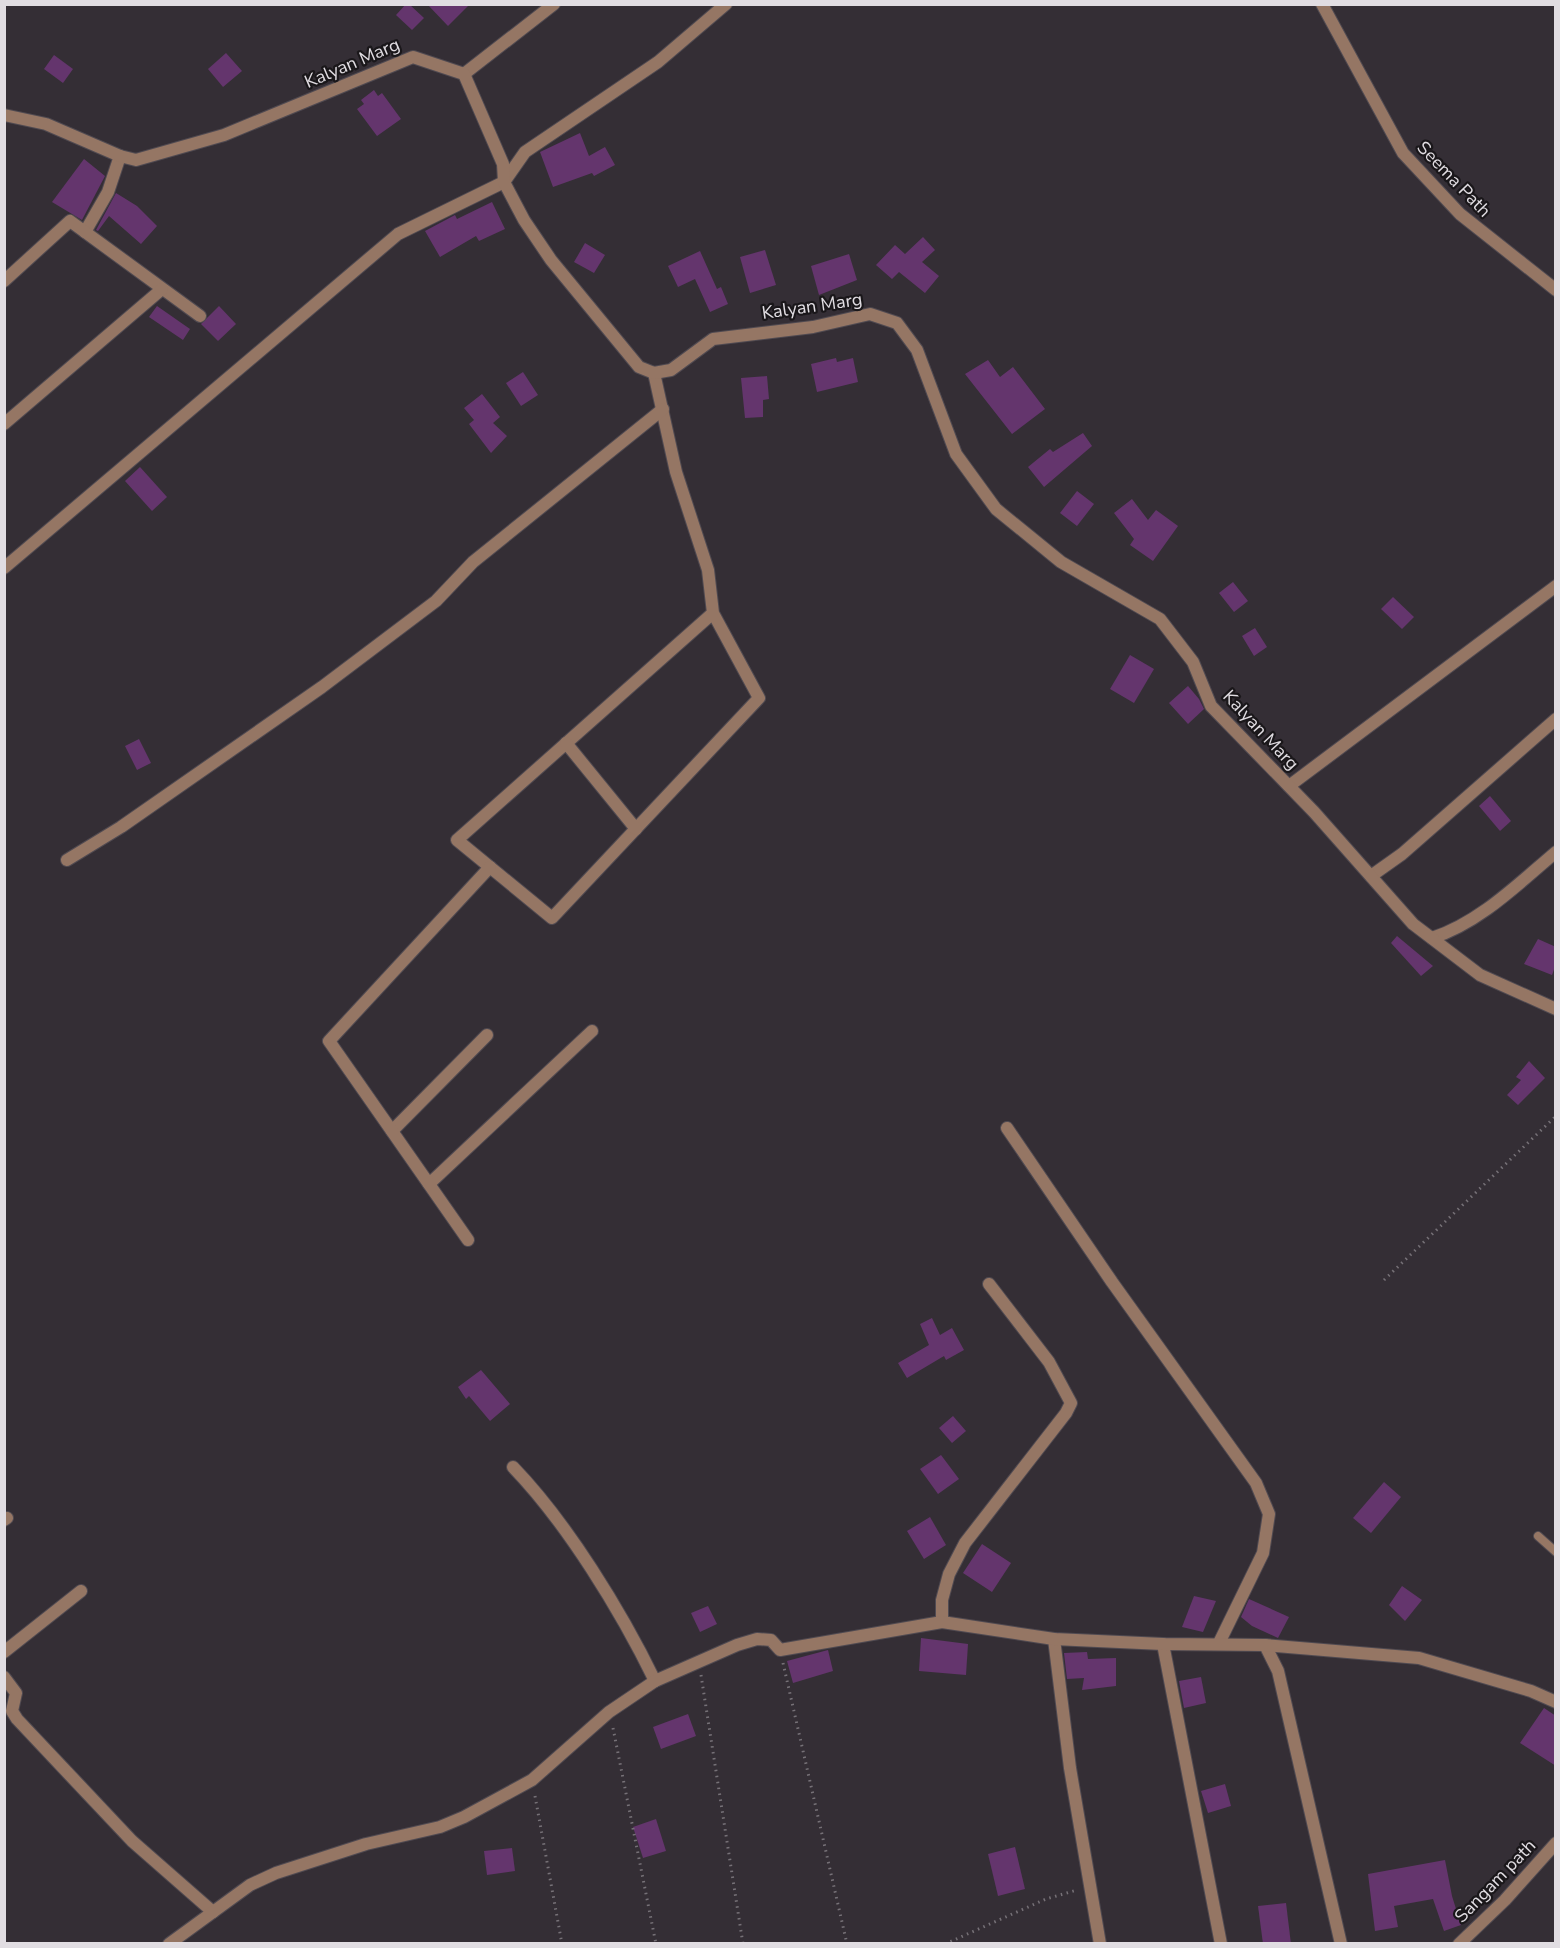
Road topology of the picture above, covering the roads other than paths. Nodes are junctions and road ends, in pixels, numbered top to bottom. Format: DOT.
graph roads {
  1 [pos="554,4"];
  2 [pos="726,4"];
  3 [pos="1322,4"];
  4 [pos="464,74"];
  5 [pos="4,115"];
  6 [pos="120,156"];
  7 [pos="504,182"];
  8 [pos="85,232"];
  9 [pos="4,281"];
  10 [pos="162,289"];
  11 [pos="1556,290"];
  12 [pos="200,316"];
  13 [pos="654,373"];
  14 [pos="663,408"];
  15 [pos="4,424"];
  16 [pos="4,568"];
  17 [pos="1556,586"];
  18 [pos="713,613"];
  19 [pos="1556,719"];
  20 [pos="566,743"];
  21 [pos="1289,786"];
  22 [pos="636,829"];
  23 [pos="1556,852"];
  24 [pos="67,860"];
  25 [pos="490,867"];
  26 [pos="1371,876"];
  27 [pos="1432,938"];
  28 [pos="1556,1009"];
  29 [pos="592,1031"];
  30 [pos="487,1035"];
  31 [pos="1007,1128"];
  32 [pos="392,1131"];
  33 [pos="429,1184"];
  34 [pos="468,1240"];
  35 [pos="989,1284"];
  36 [pos="513,1467"];
  37 [pos="1538,1536"];
  38 [pos="1556,1552"];
  39 [pos="81,1591"];
  40 [pos="942,1622"];
  41 [pos="1054,1639"];
  42 [pos="1219,1643"];
  43 [pos="1163,1644"];
  44 [pos="1265,1645"];
  45 [pos="4,1652"];
  46 [pos="4,1677"];
  47 [pos="656,1682"];
  48 [pos="1556,1702"];
  49 [pos="1556,1843"];
  50 [pos="213,1912"];
  51 [pos="169,1944"];
  52 [pos="1100,1944"];
  53 [pos="1221,1944"];
  54 [pos="1341,1944"];
  55 [pos="1460,1944"];
  1 -- 4 [label="street"];
  2 -- 7 [label="street"];
  3 -- 11 [label="street, Seema Path"];
  4 -- 6 [label="street, Kalyan Marg"];
  4 -- 7 [label="street"];
  5 -- 6 [label="street, Kalyan Marg"];
  6 -- 8 [label="street"];
  7 -- 13 [label="street"];
  7 -- 16 [label="street"];
  8 -- 9 [label="street"];
  8 -- 10 [label="street"];
  10 -- 12 [label="street"];
  10 -- 15 [label="street"];
  13 -- 14 [label="street"];
  13 -- 21 [label="street, Kalyan Marg"];
  14 -- 18 [label="street"];
  14 -- 24 [label="street"];
  17 -- 21 [label="street"];
  18 -- 20 [label="street"];
  18 -- 22 [label="street"];
  19 -- 26 [label="street"];
  20 -- 22 [label="street"];
  20 -- 25 [label="street"];
  21 -- 26 [label="street, Kalyan Marg"];
  22 -- 25 [label="street"];
  23 -- 27 [label="street"];
  25 -- 32 [label="street"];
  26 -- 27 [label="street, Kalyan Marg"];
  27 -- 28 [label="street, Kalyan Marg"];
  29 -- 33 [label="street"];
  30 -- 32 [label="street"];
  31 -- 42 [label="street"];
  32 -- 33 [label="street"];
  33 -- 34 [label="street"];
  35 -- 40 [label="street"];
  36 -- 47 [label="street"];
  37 -- 38 [label="lane"];
  39 -- 45 [label="street"];
  40 -- 41 [label="street"];
  40 -- 47 [label="street"];
  41 -- 43 [label="street"];
  41 -- 52 [label="street"];
  42 -- 43 [label="street"];
  42 -- 44 [label="street"];
  43 -- 53 [label="street"];
  44 -- 48 [label="street"];
  44 -- 54 [label="street"];
  46 -- 50 [label="street"];
  47 -- 50 [label="street"];
  49 -- 55 [label="street, Sangam path"];
  50 -- 51 [label="street"];
}
